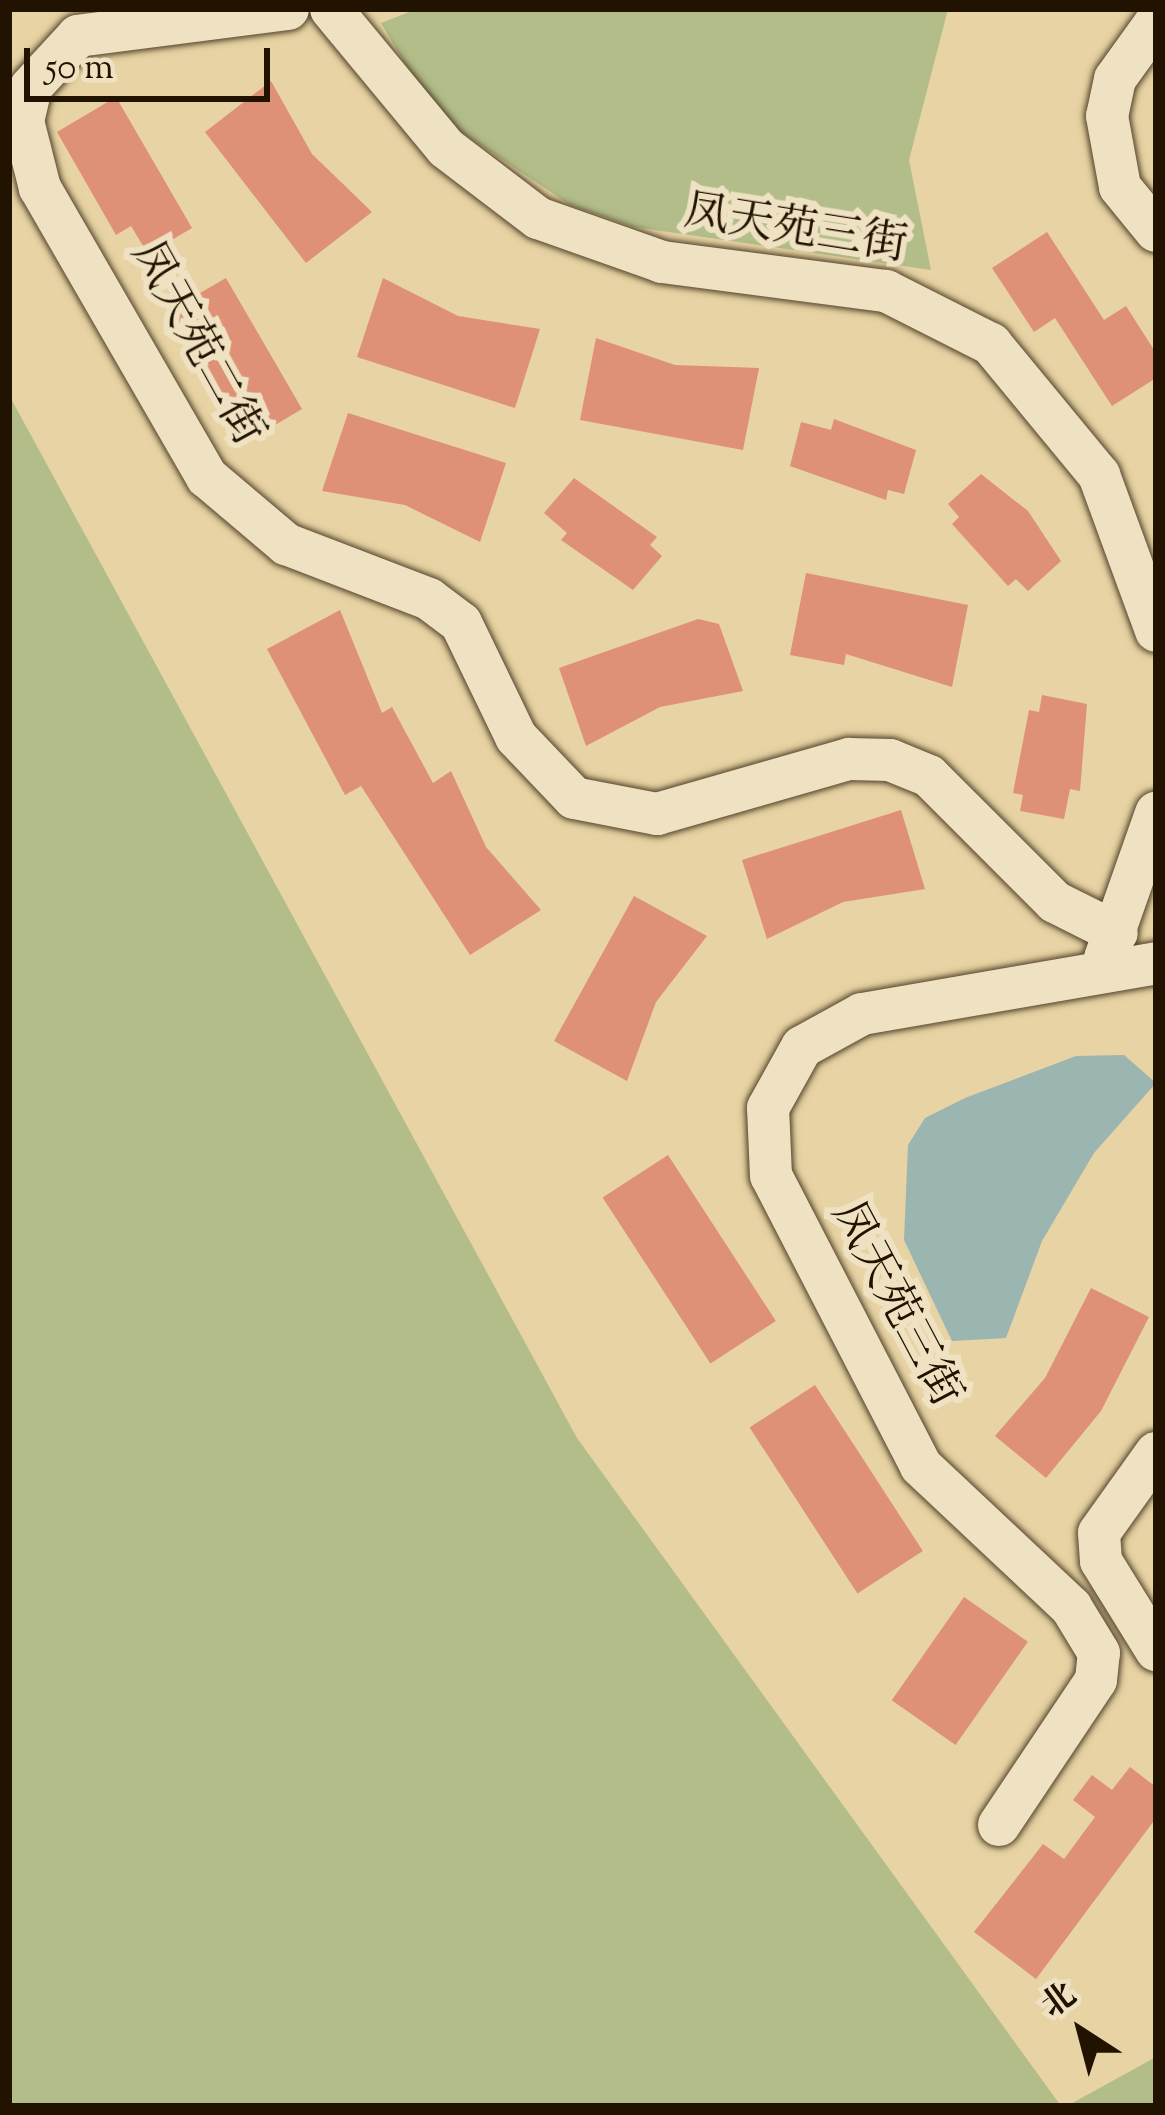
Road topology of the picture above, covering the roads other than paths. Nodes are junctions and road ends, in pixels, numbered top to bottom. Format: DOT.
graph roads {
  1 [pos="288,9"];
  2 [pos="331,9"];
  3 [pos="1156,22"];
  4 [pos="1156,232"];
  5 [pos="1156,632"];
  6 [pos="1156,813"];
  7 [pos="1117,933"];
  8 [pos="1156,963"];
  9 [pos="1097,974"];
  10 [pos="1156,1453"];
  11 [pos="1156,1650"];
  12 [pos="999,1825"];
  1 -- 7 [label="lane, 凤天苑二街"];
  2 -- 5 [label="lane, 凤天苑三街"];
  3 -- 4 [label="lane"];
  6 -- 7 [label="lane"];
  7 -- 9 [label="lane"];
  8 -- 9 [label="lane, 凤天苑三街"];
  9 -- 12 [label="lane, 凤天苑三街"];
  10 -- 11 [label="lane"];
}
